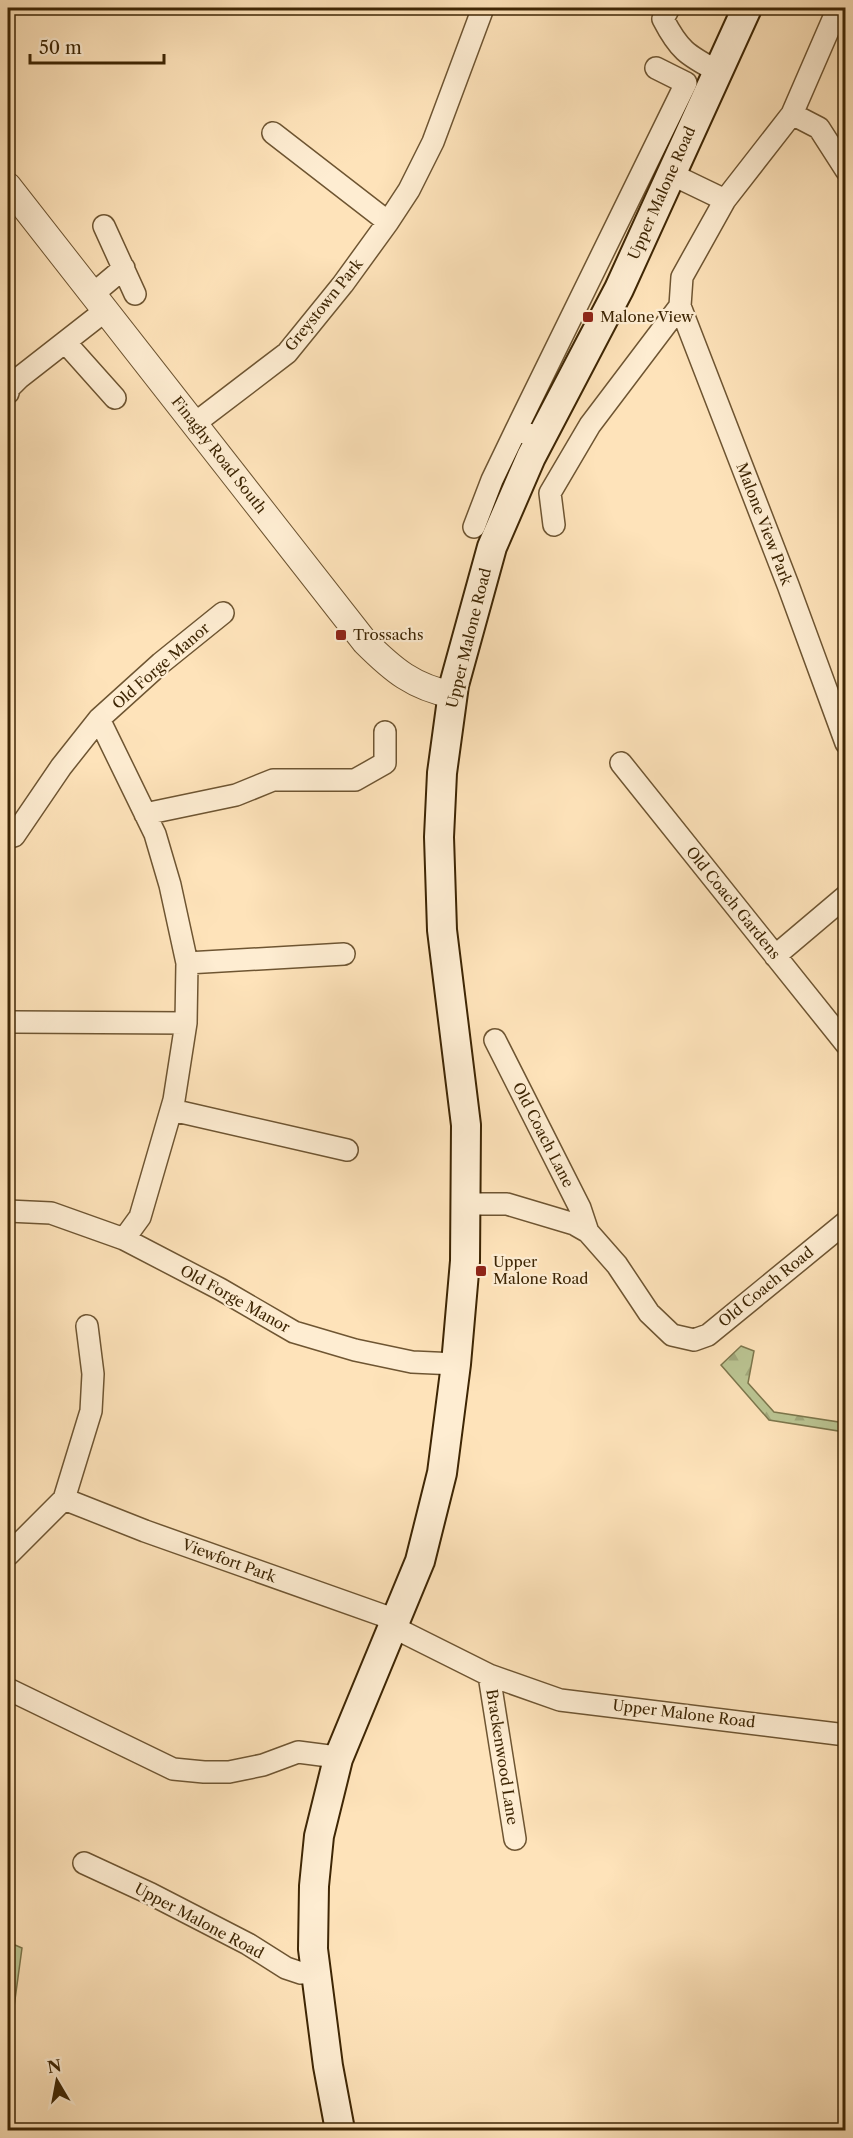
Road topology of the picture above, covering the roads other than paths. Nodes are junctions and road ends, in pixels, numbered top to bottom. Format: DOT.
graph roads {
  1 [pos="483,8"];
  2 [pos="669,8"];
  3 [pos="747,8"];
  4 [pos="838,8"];
  5 [pos="656,68"];
  6 [pos="717,71"];
  7 [pos="792,114"];
  8 [pos="273,133"];
  9 [pos="846,170"];
  10 [pos="671,174"];
  11 [pos="8,186"];
  12 [pos="725,200"];
  13 [pos="388,222"];
  14 [pos="104,226"];
  15 [pos="123,268"];
  16 [pos="135,294"];
  17 [pos="100,302"];
  18 [pos="680,306"];
  19 [pos="65,342"];
  20 [pos="8,393"];
  21 [pos="115,398"];
  22 [pos="194,424"];
  23 [pos="528,434"];
  24 [pos="554,525"];
  25 [pos="474,527"];
  26 [pos="223,613"];
  27 [pos="453,695"];
  28 [pos="99,719"];
  29 [pos="385,732"];
  30 [pos="846,744"];
  31 [pos="621,763"];
  32 [pos="145,814"];
  33 [pos="14,836"];
  34 [pos="846,896"];
  35 [pos="344,954"];
  36 [pos="776,956"];
  37 [pos="187,963"];
  38 [pos="14,1022"];
  39 [pos="186,1023"];
  40 [pos="495,1040"];
  41 [pos="846,1044"];
  42 [pos="172,1110"];
  43 [pos="347,1149"];
  44 [pos="465,1203"];
  45 [pos="8,1211"];
  46 [pos="846,1222"];
  47 [pos="588,1232"];
  48 [pos="124,1239"];
  49 [pos="87,1326"];
  50 [pos="682,1337"];
  51 [pos="456,1364"];
  52 [pos="64,1499"];
  53 [pos="8,1555"];
  54 [pos="394,1624"];
  55 [pos="489,1675"];
  56 [pos="8,1689"];
  57 [pos="846,1735"];
  58 [pos="338,1760"];
  59 [pos="515,1839"];
  60 [pos="84,1863"];
  61 [pos="315,1972"];
  62 [pos="340,2130"];
  1 -- 13 [label="street, Greystown Park"];
  2 -- 6 [label="street"];
  3 -- 6 [label="main road, Upper Malone Road"];
  4 -- 7 [label="street, Malone View Park"];
  5 -- 23 [label="street, Upper Malone Road"];
  6 -- 10 [label="main road, Upper Malone Road"];
  7 -- 9 [label="street"];
  7 -- 12 [label="street, Malone View Park"];
  8 -- 13 [label="street"];
  10 -- 12 [label="street"];
  10 -- 23 [label="main road, Upper Malone Road"];
  11 -- 17 [label="street, Finaghy Road South"];
  12 -- 18 [label="street, Malone View Park"];
  13 -- 22 [label="street, Greystown Park"];
  14 -- 15 [label="street"];
  15 -- 16 [label="street"];
  15 -- 17 [label="street"];
  17 -- 19 [label="street"];
  17 -- 22 [label="street, Finaghy Road South"];
  18 -- 24 [label="street"];
  18 -- 30 [label="street, Malone View Park"];
  19 -- 20 [label="street"];
  19 -- 21 [label="street"];
  22 -- 27 [label="street, Finaghy Road South"];
  23 -- 25 [label="street, Upper Malone Road"];
  23 -- 27 [label="main road, Upper Malone Road"];
  26 -- 28 [label="street, Old Forge Manor"];
  27 -- 44 [label="main road, Upper Malone Road"];
  28 -- 32 [label="street, Old Forge Manor"];
  28 -- 33 [label="street, Old Forge Manor"];
  29 -- 32 [label="street"];
  31 -- 36 [label="street, Old Coach Gardens"];
  32 -- 37 [label="street, Old Forge Manor"];
  34 -- 36 [label="street"];
  35 -- 37 [label="street"];
  36 -- 41 [label="street, Old Coach Gardens"];
  37 -- 39 [label="street, Old Forge Manor"];
  38 -- 39 [label="street"];
  39 -- 42 [label="street, Old Forge Manor"];
  40 -- 47 [label="street, Old Coach Lane"];
  42 -- 43 [label="street"];
  42 -- 48 [label="street, Old Forge Manor"];
  44 -- 47 [label="street, Old Coach Lane"];
  44 -- 51 [label="main road, Upper Malone Road"];
  45 -- 48 [label="street, Old Forge Manor"];
  46 -- 50 [label="street, Old Coach Road"];
  47 -- 50 [label="street, Old Coach Lane"];
  48 -- 51 [label="street, Old Forge Manor"];
  49 -- 52 [label="street"];
  51 -- 54 [label="main road, Upper Malone Road"];
  52 -- 53 [label="street"];
  52 -- 54 [label="street, Viewfort Park"];
  54 -- 55 [label="street, Upper Malone Road"];
  54 -- 58 [label="main road, Upper Malone Road"];
  55 -- 57 [label="street, Upper Malone Road"];
  55 -- 59 [label="street, Brackenwood Lane"];
  56 -- 58 [label="street"];
  58 -- 61 [label="main road, Upper Malone Road"];
  60 -- 61 [label="street, Upper Malone Road"];
  61 -- 62 [label="main road, Upper Malone Road"];
}
